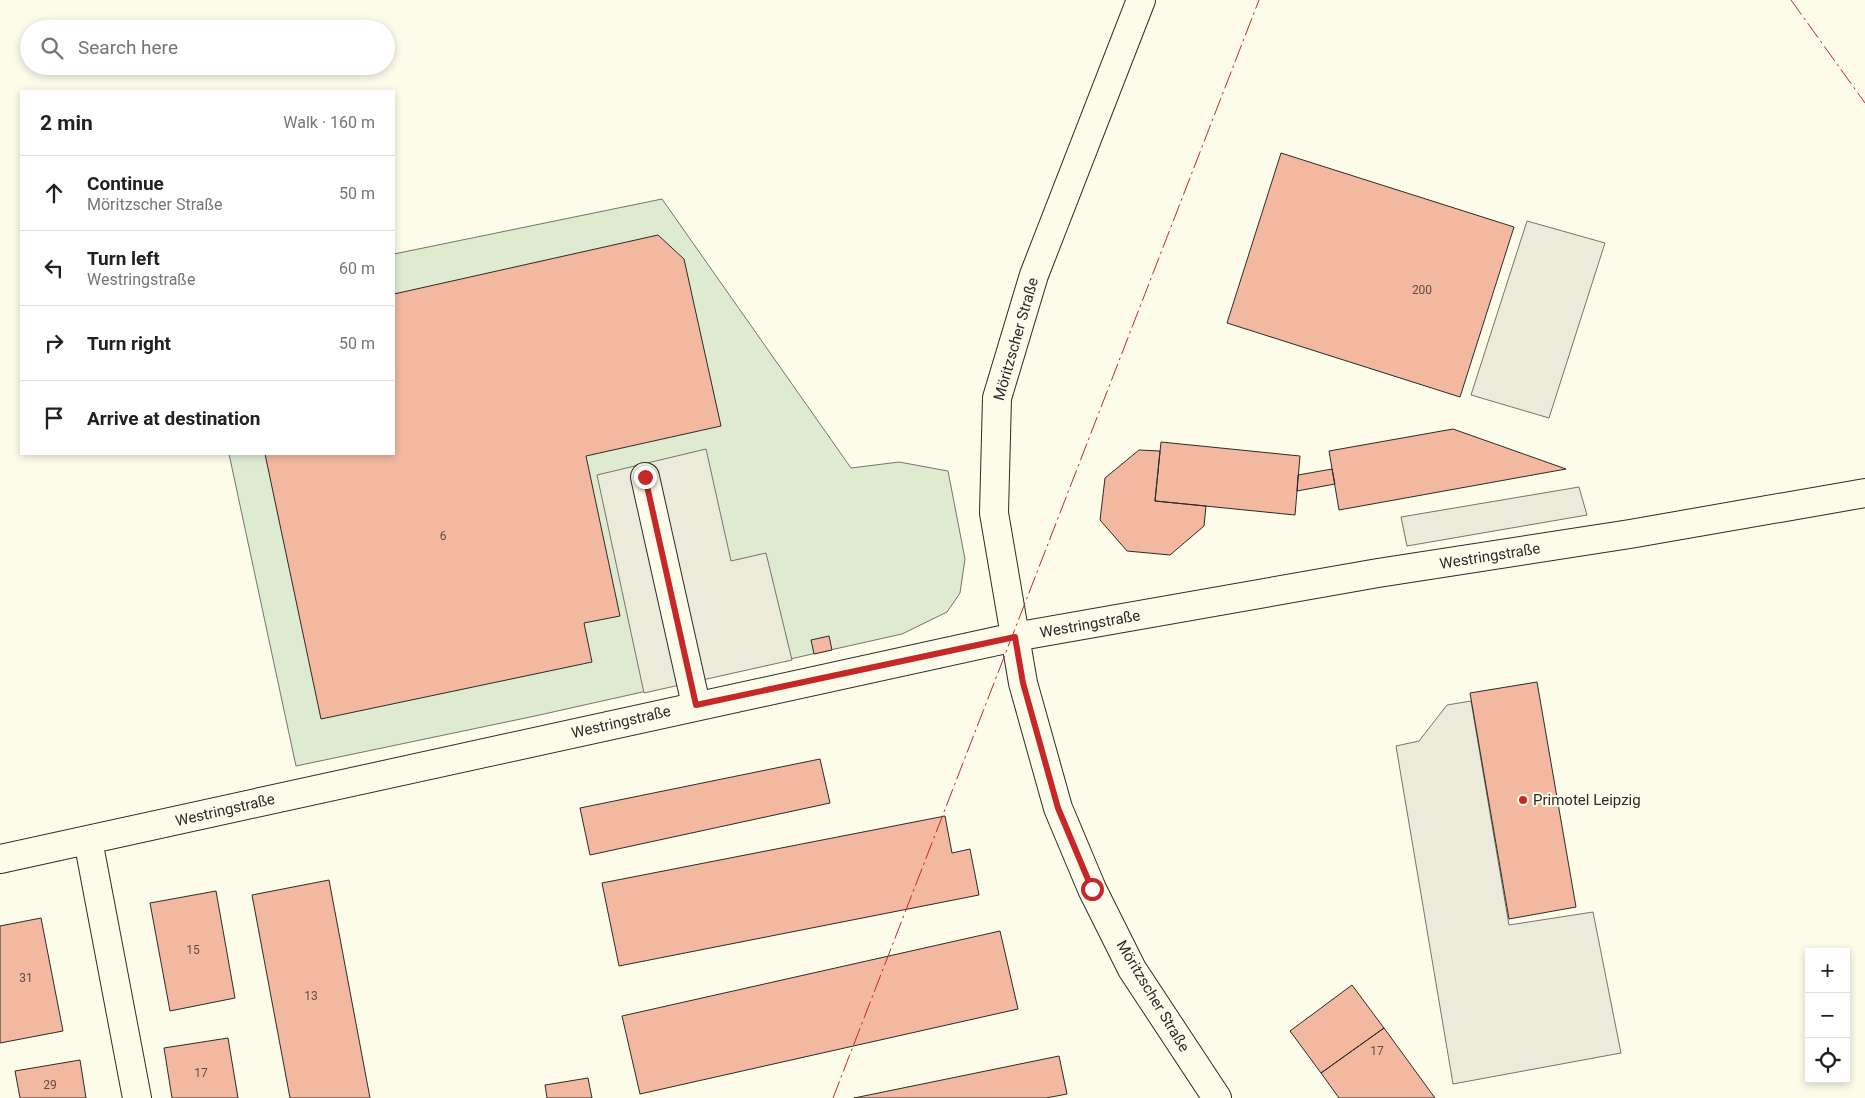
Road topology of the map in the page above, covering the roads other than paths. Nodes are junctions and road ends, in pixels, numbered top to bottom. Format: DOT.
graph roads {
  1 [pos="1141,0"];
  2 [pos="645,477"];
  3 [pos="1865,493"];
  4 [pos="1015,637"];
  5 [pos="696,705"];
  6 [pos="88,840"];
  7 [pos="0,859"];
  8 [pos="137,1098"];
  9 [pos="1218,1098"];
  1 -- 4 [label="street, Möritzscher Straße"];
  2 -- 5 [label="street"];
  3 -- 4 [label="street, Westringstraße"];
  4 -- 5 [label="street, Westringstraße"];
  4 -- 9 [label="street, Möritzscher Straße"];
  5 -- 6 [label="street, Westringstraße"];
  6 -- 7 [label="street, Westringstraße"];
  6 -- 8 [label="street"];
}
